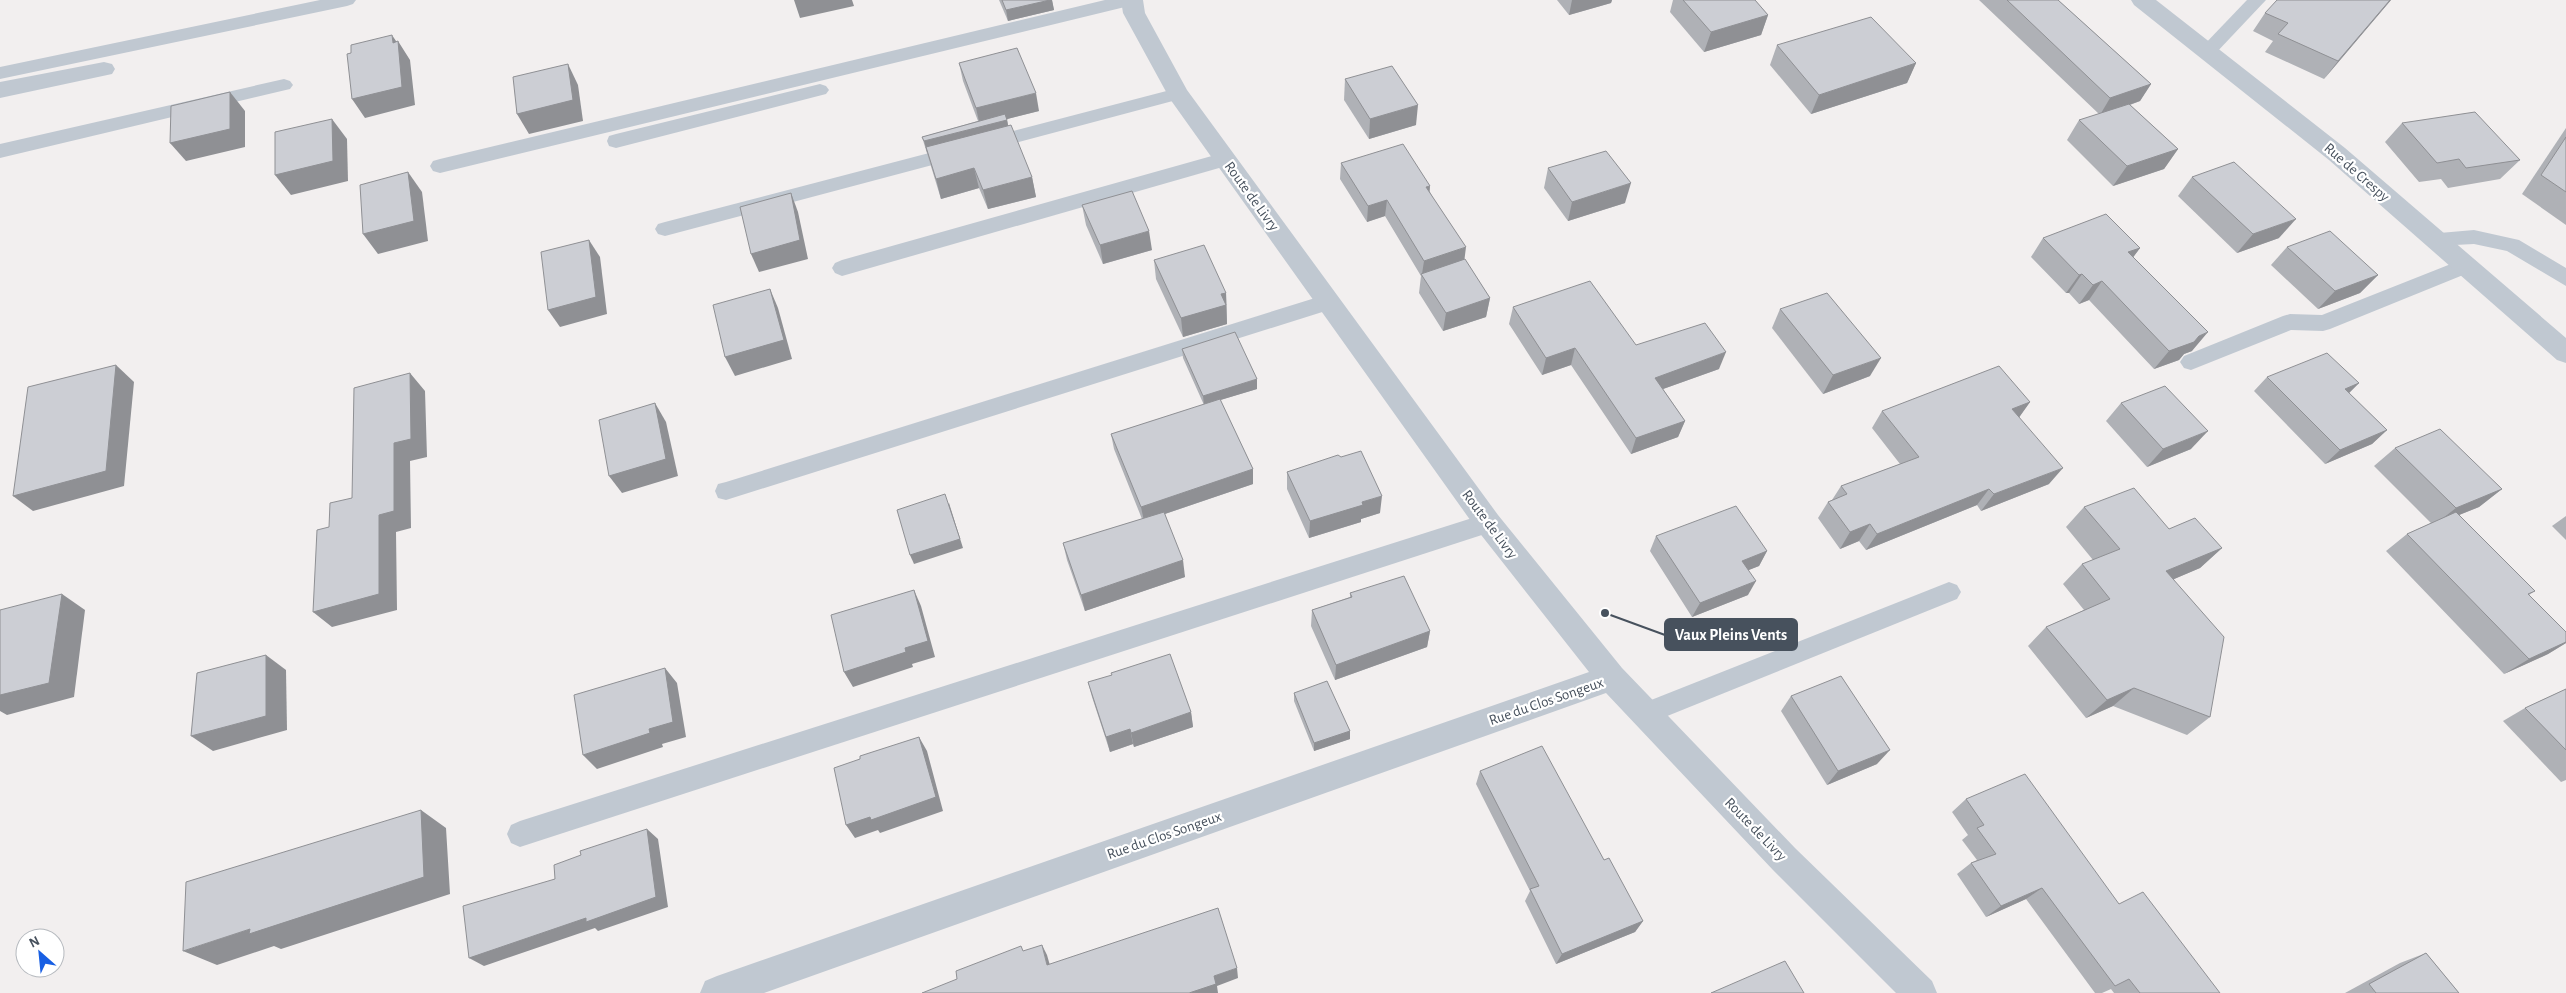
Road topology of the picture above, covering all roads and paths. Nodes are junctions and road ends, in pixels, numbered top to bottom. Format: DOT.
graph roads {
  1 [pos="347,0"];
  2 [pos="2142,0"];
  3 [pos="2257,0"];
  4 [pos="1132,4"];
  5 [pos="2208,51"];
  6 [pos="104,68"];
  7 [pos="0,73"];
  8 [pos="284,85"];
  9 [pos="0,90"];
  10 [pos="1178,94"];
  11 [pos="616,141"];
  12 [pos="0,152"];
  13 [pos="1226,160"];
  14 [pos="440,166"];
  15 [pos="665,229"];
  16 [pos="2435,239"];
  17 [pos="2466,266"];
  18 [pos="842,268"];
  19 [pos="2566,278"];
  20 [pos="1328,302"];
  21 [pos="2566,353"];
  22 [pos="2191,362"];
  23 [pos="726,491"];
  24 [pos="1488,523"];
  25 [pos="1949,592"];
  26 [pos="1611,678"];
  27 [pos="1645,714"];
  28 [pos="520,834"];
  29 [pos="717,993"];
  30 [pos="1920,993"];
  1 -- 7 [label="lane"];
  2 -- 5 [label="street, Rue de Crespy"];
  3 -- 5 [label="lane"];
  4 -- 10 [label="street, Route de Livry"];
  4 -- 11 [label="lane"];
  4 -- 14 [label="lane"];
  5 -- 16 [label="street, Rue de Crespy"];
  6 -- 9 [label="street"];
  8 -- 12 [label="lane"];
  10 -- 13 [label="street, Route de Livry"];
  10 -- 15 [label="lane"];
  13 -- 18 [label="lane"];
  13 -- 20 [label="street, Route de Livry"];
  16 -- 17 [label="street, Rue de Crespy"];
  16 -- 19 [label="lane"];
  17 -- 21 [label="street, Rue de Crespy"];
  17 -- 22 [label="lane"];
  20 -- 23 [label="lane"];
  20 -- 24 [label="street, Route de Livry"];
  24 -- 26 [label="street, Route de Livry"];
  24 -- 28 [label="lane"];
  25 -- 27 [label="lane"];
  26 -- 27 [label="street, Route de Livry"];
  26 -- 29 [label="street, Rue du Clos Songeux"];
  27 -- 30 [label="street, Route de Livry"];
}
